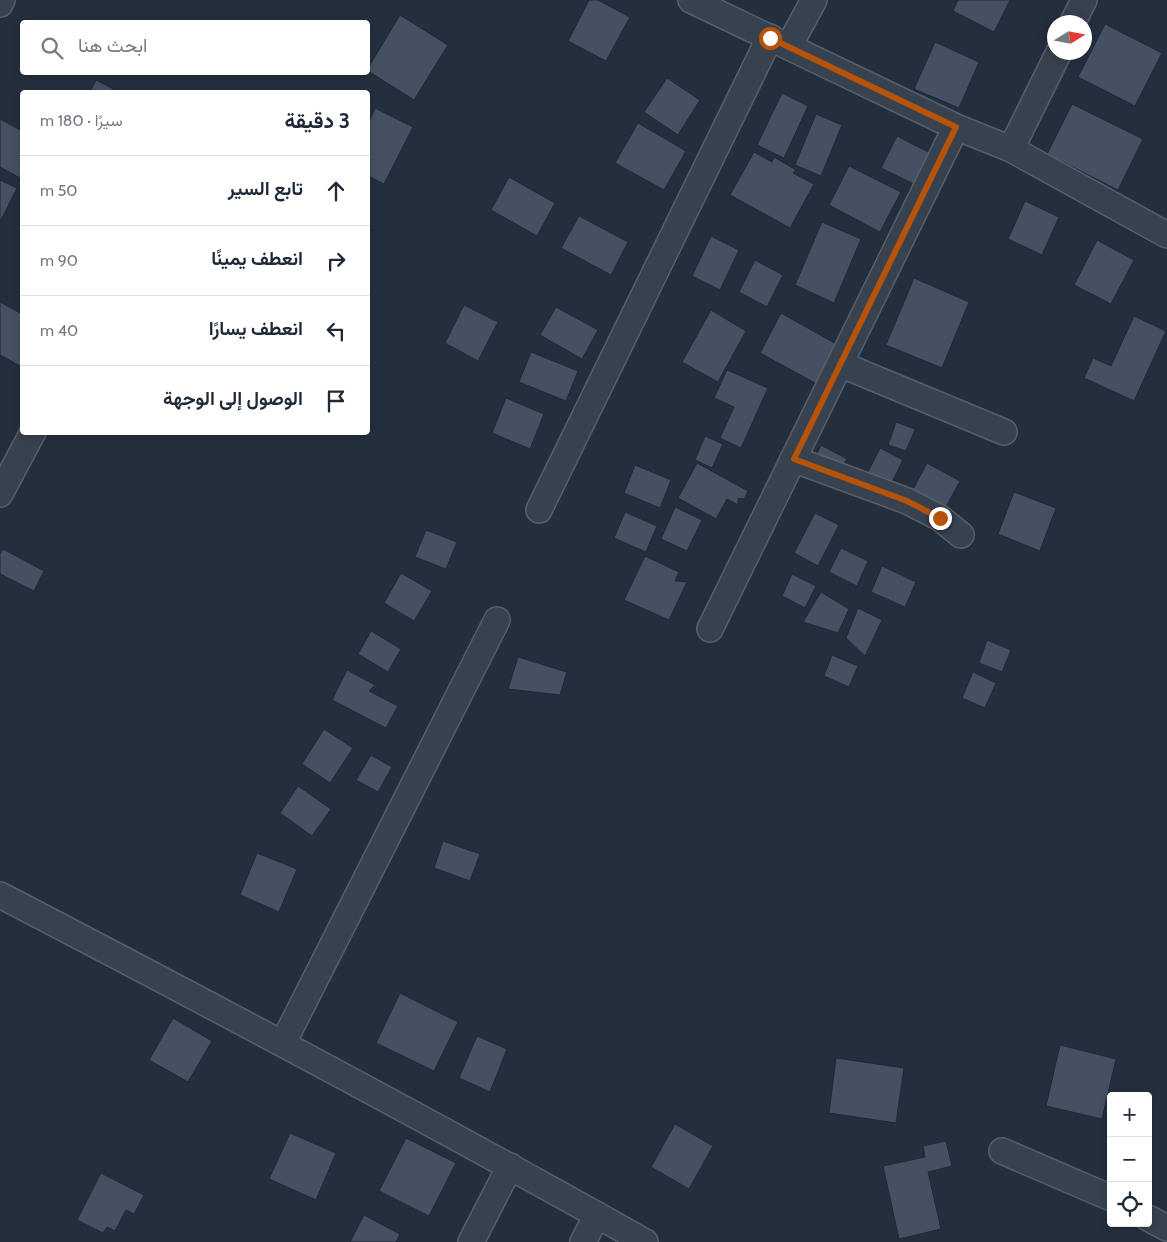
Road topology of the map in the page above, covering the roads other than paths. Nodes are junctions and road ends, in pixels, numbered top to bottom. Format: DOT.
graph roads {
  1 [pos="2,0"];
  2 [pos="691,0"];
  3 [pos="814,0"];
  4 [pos="1084,0"];
  5 [pos="0,4"];
  6 [pos="1076,15"];
  7 [pos="780,42"];
  8 [pos="1054,60"];
  9 [pos="956,127"];
  10 [pos="1011,150"];
  11 [pos="1167,234"];
  12 [pos="840,364"];
  13 [pos="1004,432"];
  14 [pos="31,435"];
  15 [pos="794,459"];
  16 [pos="0,494"];
  17 [pos="539,510"];
  18 [pos="961,535"];
  19 [pos="497,620"];
  20 [pos="710,629"];
  21 [pos="0,895"];
  22 [pos="283,1043"];
  23 [pos="1002,1152"];
  24 [pos="510,1166"];
  25 [pos="1107,1196"];
  26 [pos="597,1215"];
  27 [pos="1152,1220"];
  28 [pos="1167,1228"];
  29 [pos="471,1242"];
  30 [pos="583,1242"];
  31 [pos="645,1242"];
  1 -- 5 [label="street"];
  2 -- 7 [label="street"];
  3 -- 7 [label="street"];
  4 -- 6 [label="street"];
  7 -- 9 [label="street"];
  7 -- 17 [label="street"];
  8 -- 10 [label="street"];
  9 -- 10 [label="street"];
  9 -- 12 [label="street"];
  10 -- 11 [label="street"];
  12 -- 13 [label="street"];
  12 -- 15 [label="street"];
  14 -- 16 [label="street"];
  15 -- 18 [label="street"];
  15 -- 20 [label="street"];
  19 -- 22 [label="street"];
  21 -- 22 [label="street"];
  22 -- 24 [label="street"];
  23 -- 25 [label="street"];
  24 -- 26 [label="street"];
  24 -- 29 [label="street"];
  26 -- 30 [label="street"];
  26 -- 31 [label="street"];
  27 -- 28 [label="street"];
}
